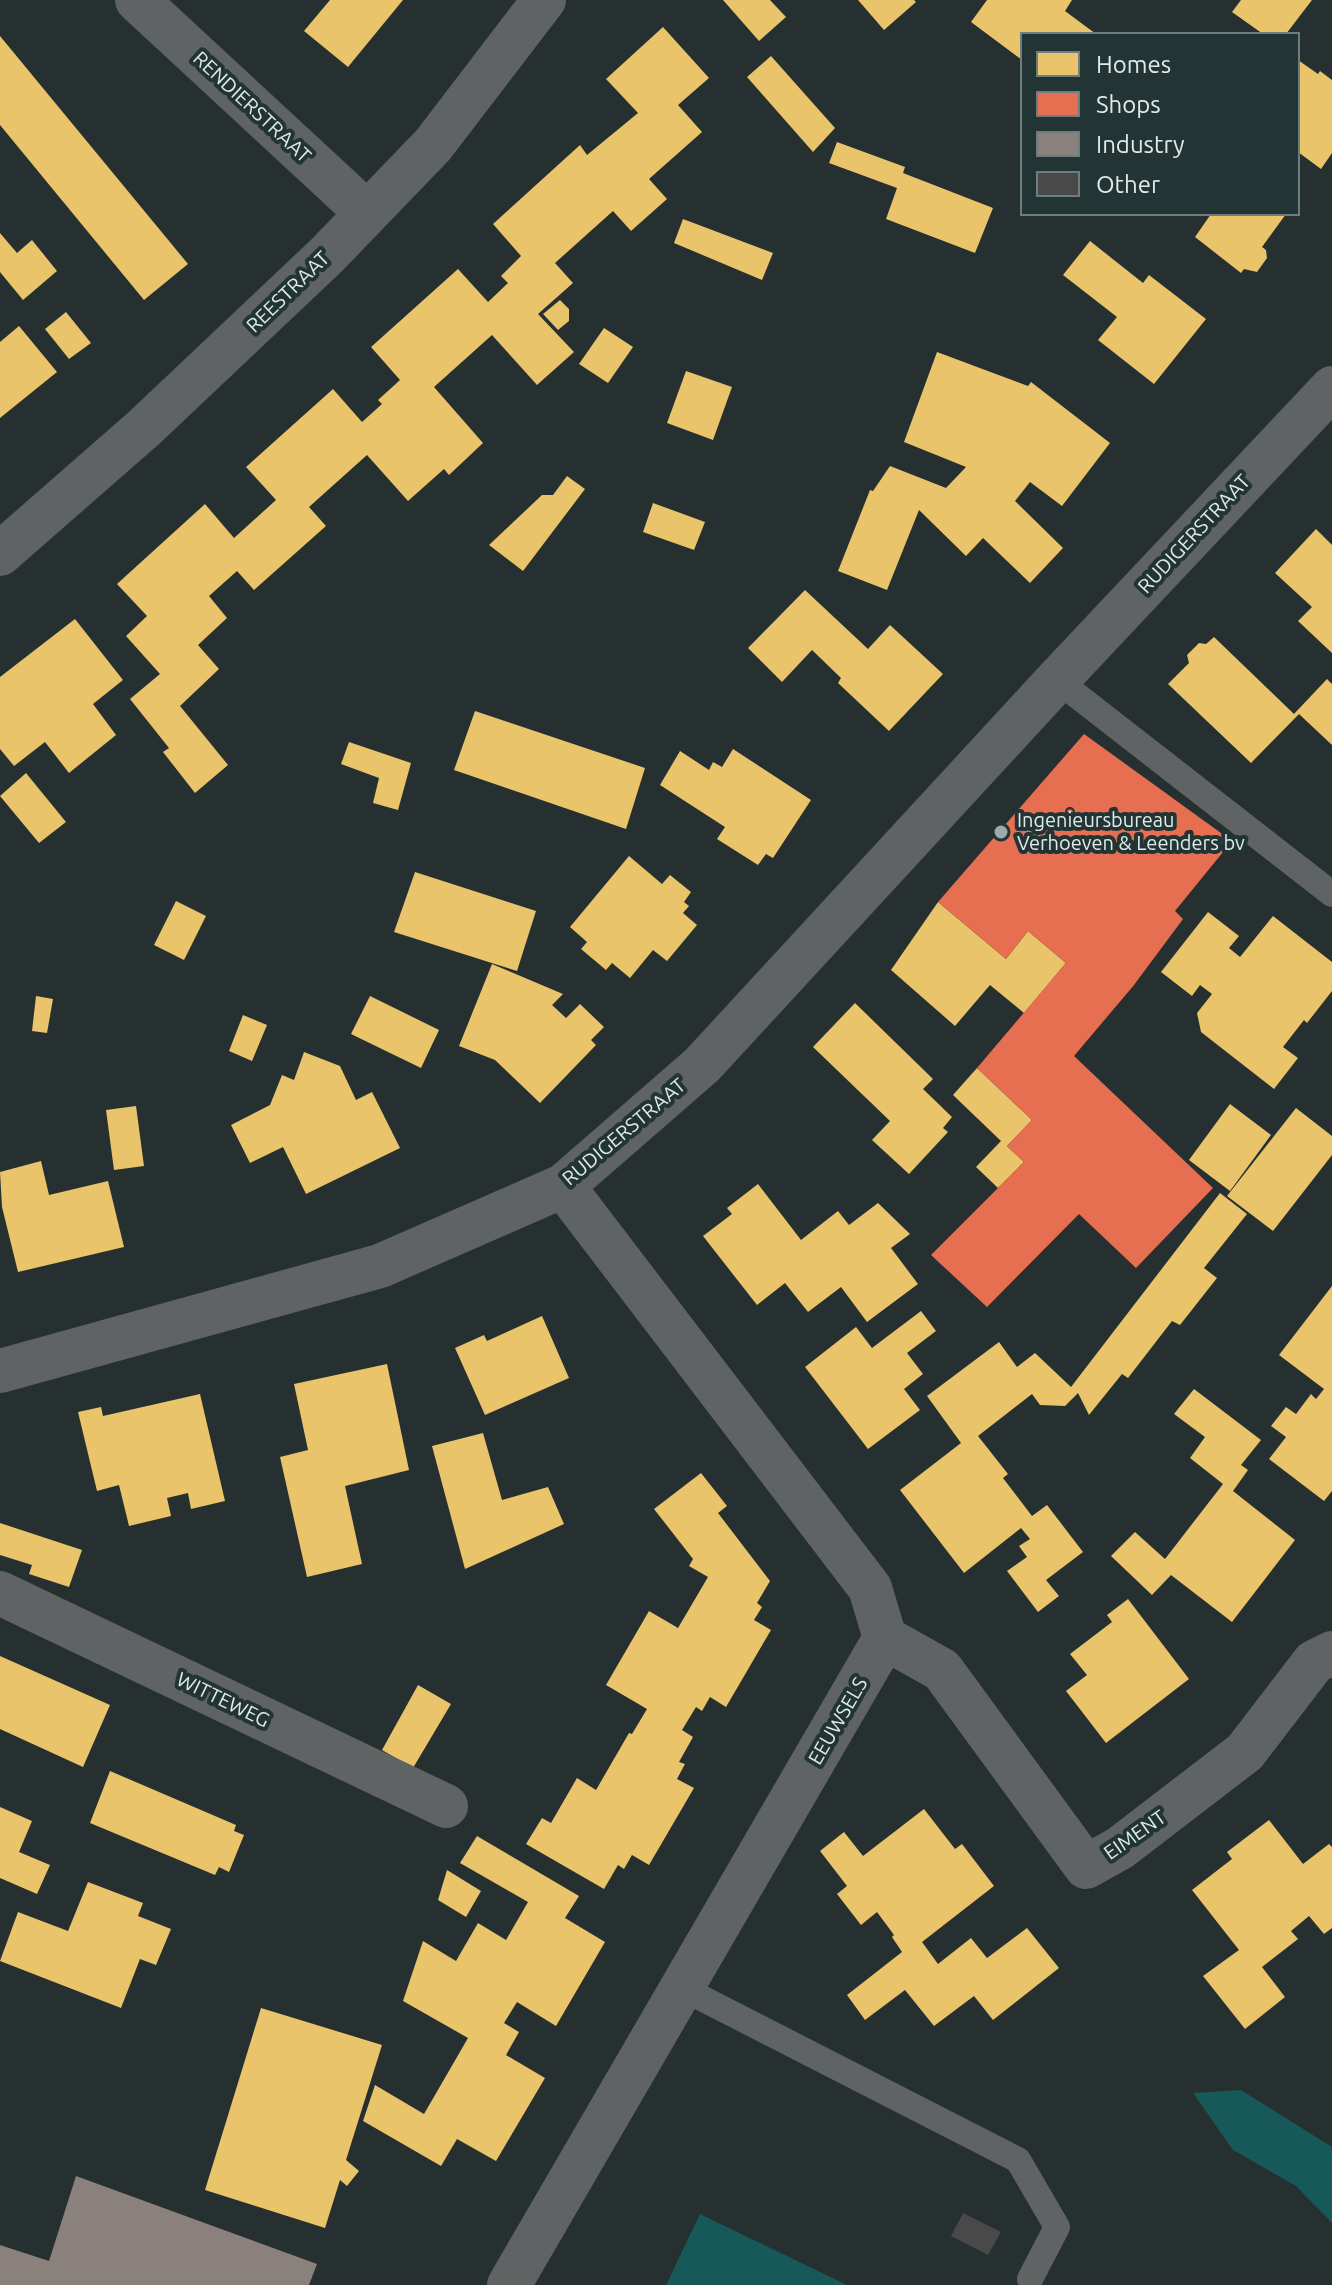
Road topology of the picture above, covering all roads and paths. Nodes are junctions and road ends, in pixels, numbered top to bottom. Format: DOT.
graph roads {
  1 [pos="137,0"];
  2 [pos="544,0"];
  3 [pos="367,213"];
  4 [pos="1332,388"];
  5 [pos="0,554"];
  6 [pos="1057,680"];
  7 [pos="1332,894"];
  8 [pos="563,1186"];
  9 [pos="0,1371"];
  10 [pos="0,1593"];
  11 [pos="885,1638"];
  12 [pos="1332,1653"];
  13 [pos="446,1806"];
  14 [pos="680,1987"];
  15 [pos="1030,2279"];
  16 [pos="509,2285"];
  1 -- 3 [label="street, RENDIERSTRAAT"];
  2 -- 3 [label="street, REESTRAAT"];
  3 -- 5 [label="street, REESTRAAT"];
  4 -- 6 [label="street, RUDIGERSTRAAT"];
  6 -- 7 [label="lane"];
  6 -- 8 [label="street, RUDIGERSTRAAT"];
  8 -- 9 [label="street, RUDIGERSTRAAT"];
  8 -- 11 [label="street"];
  10 -- 13 [label="street, WITTEWEG"];
  11 -- 12 [label="street, EIMENT"];
  11 -- 14 [label="street, EEUWSELS"];
  14 -- 15 [label="lane"];
  14 -- 16 [label="street, EEUWSELS"];
}
